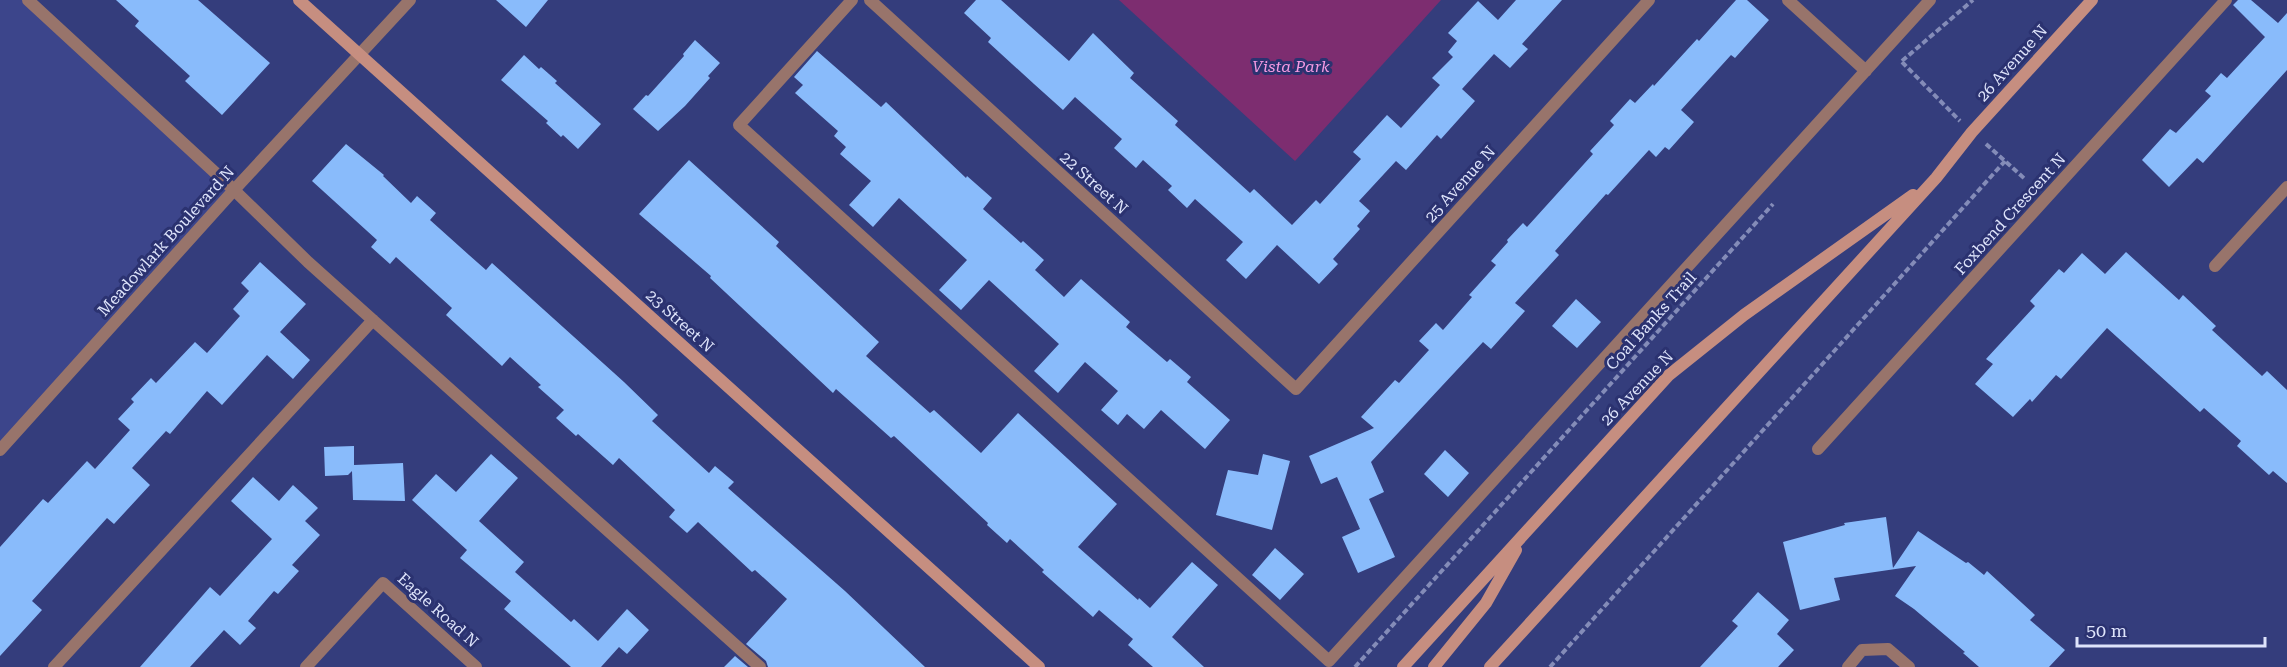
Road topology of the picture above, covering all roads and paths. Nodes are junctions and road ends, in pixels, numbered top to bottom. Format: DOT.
graph roads {
  1 [pos="28,0"];
  2 [pos="298,0"];
  3 [pos="410,0"];
  4 [pos="852,0"];
  5 [pos="870,0"];
  6 [pos="1649,0"];
  7 [pos="1788,0"];
  8 [pos="1930,0"];
  9 [pos="1973,0"];
  10 [pos="2092,0"];
  11 [pos="2226,0"];
  12 [pos="359,55"];
  13 [pos="1902,62"];
  14 [pos="1893,70"];
  15 [pos="1866,71"];
  16 [pos="1960,121"];
  17 [pos="1988,146"];
  18 [pos="2005,160"];
  19 [pos="1936,178"];
  20 [pos="2026,180"];
  21 [pos="2287,187"];
  22 [pos="234,190"];
  23 [pos="1781,195"];
  24 [pos="2215,266"];
  25 [pos="373,320"];
  26 [pos="1296,389"];
  27 [pos="0,450"];
  28 [pos="1818,450"];
  29 [pos="1527,530"];
  30 [pos="54,667"];
  31 [pos="306,667"];
  32 [pos="476,667"];
  33 [pos="760,667"];
  34 [pos="1039,667"];
  35 [pos="1355,667"];
  36 [pos="1404,667"];
  37 [pos="1434,667"];
  38 [pos="1490,667"];
  39 [pos="1550,667"];
  40 [pos="1848,667"];
  41 [pos="1909,667"];
  1 -- 22 [label="street"];
  2 -- 12 [label="main road, 23 Street N"];
  3 -- 12 [label="street, Meadowlark Boulevard N"];
  4 -- 15 [label="street"];
  5 -- 26 [label="street, 22 Street N"];
  6 -- 26 [label="street, 25 Avenue N"];
  7 -- 15 [label="street"];
  8 -- 15 [label="street"];
  9 -- 13 [label="path"];
  10 -- 19 [label="main road, 26 Avenue N"];
  11 -- 28 [label="street, Foxbend Crescent N"];
  12 -- 22 [label="street, Meadowlark Boulevard N"];
  12 -- 34 [label="main road, 23 Street N"];
  13 -- 14 [label="path"];
  13 -- 16 [label="path"];
  17 -- 18 [label="path"];
  18 -- 20 [label="path"];
  18 -- 39 [label="path"];
  19 -- 29 [label="main road, 26 Avenue N"];
  19 -- 38 [label="main road, 26 Avenue N"];
  21 -- 24 [label="street"];
  22 -- 25 [label="street"];
  22 -- 27 [label="street, Meadowlark Boulevard N"];
  23 -- 35 [label="path, Coal Banks Trail"];
  25 -- 30 [label="street"];
  25 -- 33 [label="street"];
  29 -- 36 [label="main road, 26 Avenue N"];
  29 -- 37 [label="main road"];
  31 -- 32 [label="street, Eagle Road N"];
  40 -- 41 [label="street"];
}
